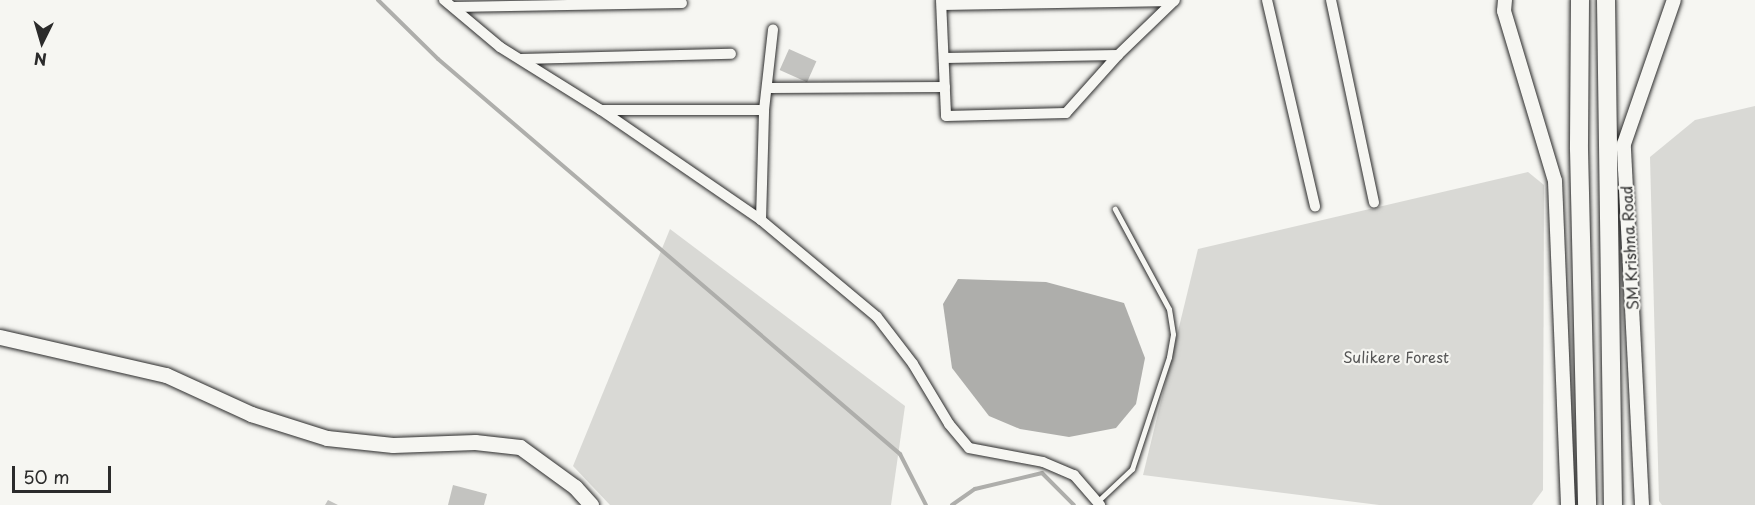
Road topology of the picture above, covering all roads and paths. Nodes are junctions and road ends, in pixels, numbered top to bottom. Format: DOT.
graph roads {
  1 [pos="1174,0"];
  2 [pos="1267,0"];
  3 [pos="1331,0"];
  4 [pos="1504,0"];
  5 [pos="1580,0"];
  6 [pos="1606,0"];
  7 [pos="1674,0"];
  8 [pos="941,2"];
  9 [pos="682,3"];
  10 [pos="448,4"];
  11 [pos="773,30"];
  12 [pos="731,54"];
  13 [pos="1118,55"];
  14 [pos="945,58"];
  15 [pos="519,59"];
  16 [pos="945,87"];
  17 [pos="769,88"];
  18 [pos="601,110"];
  19 [pos="764,110"];
  20 [pos="1374,202"];
  21 [pos="1315,207"];
  22 [pos="1115,209"];
  23 [pos="761,220"];
  24 [pos="0,337"];
  25 [pos="1099,503"];
  26 [pos="591,505"];
  27 [pos="1568,505"];
  28 [pos="1587,505"];
  29 [pos="1612,505"];
  30 [pos="1642,505"];
  1 -- 8 [label="street"];
  1 -- 13 [label="street"];
  2 -- 21 [label="street"];
  3 -- 20 [label="street"];
  4 -- 27 [label="street"];
  5 -- 28 [label="highway"];
  6 -- 29 [label="highway, SM Krishna Road"];
  7 -- 30 [label="street, SM Krishna Road"];
  8 -- 14 [label="street"];
  9 -- 10 [label="street"];
  10 -- 15 [label="street"];
  11 -- 17 [label="street"];
  12 -- 15 [label="street"];
  13 -- 14 [label="street"];
  13 -- 16 [label="street"];
  14 -- 16 [label="street"];
  15 -- 18 [label="street"];
  16 -- 17 [label="street"];
  17 -- 19 [label="street"];
  18 -- 19 [label="street"];
  18 -- 23 [label="street"];
  19 -- 23 [label="street"];
  22 -- 25 [label="lane"];
  23 -- 25 [label="street"];
  24 -- 26 [label="main road"];
}
